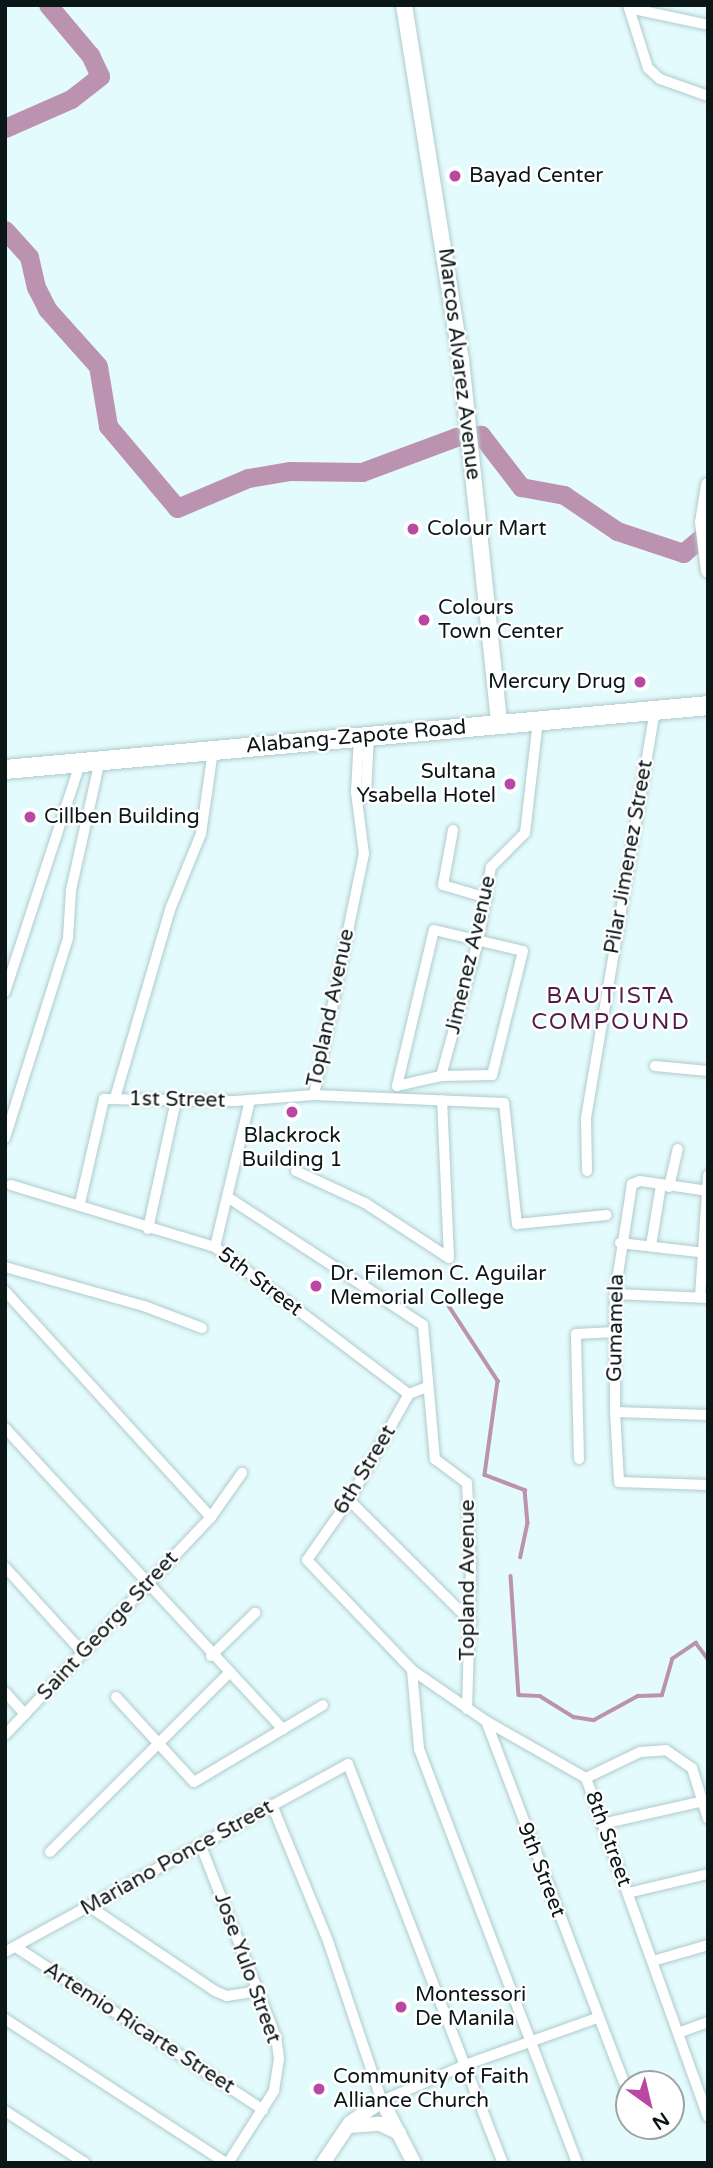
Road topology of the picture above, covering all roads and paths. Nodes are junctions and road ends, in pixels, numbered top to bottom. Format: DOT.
graph roads {
  1 [pos="404,5"];
  2 [pos="629,6"];
  3 [pos="708,25"];
  4 [pos="708,96"];
  5 [pos="708,485"];
  6 [pos="706,552"];
  7 [pos="708,571"];
  8 [pos="708,705"];
  9 [pos="655,710"];
  10 [pos="538,721"];
  11 [pos="499,724"];
  12 [pos="364,737"];
  13 [pos="213,751"];
  14 [pos="91,760"];
  15 [pos="5,769"];
  16 [pos="453,830"];
  17 [pos="487,898"];
  18 [pos="478,942"];
  19 [pos="10,960"];
  20 [pos="5,992"];
  21 [pos="655,1066"];
  22 [pos="708,1071"];
  23 [pos="441,1076"];
  24 [pos="314,1095"];
  25 [pos="110,1098"];
  26 [pos="250,1100"];
  27 [pos="442,1100"];
  28 [pos="176,1101"];
  29 [pos="5,1138"];
  30 [pos="678,1149"];
  31 [pos="296,1171"];
  32 [pos="587,1171"];
  33 [pos="708,1175"];
  34 [pos="11,1185"];
  35 [pos="665,1186"];
  36 [pos="706,1191"];
  37 [pos="229,1198"];
  38 [pos="80,1203"];
  39 [pos="607,1214"];
  40 [pos="148,1229"];
  41 [pos="620,1243"];
  42 [pos="215,1247"];
  43 [pos="650,1247"];
  44 [pos="705,1253"];
  45 [pos="5,1267"];
  46 [pos="5,1291"];
  47 [pos="615,1294"];
  48 [pos="704,1297"];
  49 [pos="202,1328"];
  50 [pos="615,1332"];
  51 [pos="427,1387"];
  52 [pos="409,1394"];
  53 [pos="615,1412"];
  54 [pos="708,1415"];
  55 [pos="5,1429"];
  56 [pos="579,1460"];
  57 [pos="242,1473"];
  58 [pos="708,1485"];
  59 [pos="349,1500"];
  60 [pos="211,1517"];
  61 [pos="307,1560"];
  62 [pos="5,1567"];
  63 [pos="147,1583"];
  64 [pos="254,1613"];
  65 [pos="471,1622"];
  66 [pos="82,1652"];
  67 [pos="211,1656"];
  68 [pos="412,1670"];
  69 [pos="229,1673"];
  70 [pos="5,1692"];
  71 [pos="116,1696"];
  72 [pos="323,1705"];
  73 [pos="467,1709"];
  74 [pos="25,1714"];
  75 [pos="486,1721"];
  76 [pos="283,1729"];
  77 [pos="5,1735"];
  78 [pos="160,1741"];
  79 [pos="586,1778"];
  80 [pos="704,1801"];
  81 [pos="272,1805"];
  82 [pos="708,1819"];
  83 [pos="602,1824"];
  84 [pos="201,1846"];
  85 [pos="50,1852"];
  86 [pos="708,1874"];
  87 [pos="628,1893"];
  88 [pos="90,1907"];
  89 [pos="708,1945"];
  90 [pos="11,1950"];
  91 [pos="653,1961"];
  92 [pos="258,1991"];
  93 [pos="597,2018"];
  94 [pos="5,2019"];
  95 [pos="708,2022"];
  96 [pos="678,2033"];
  97 [pos="530,2041"];
  98 [pos="465,2065"];
  99 [pos="618,2070"];
  100 [pos="705,2098"];
  101 [pos="382,2101"];
  102 [pos="263,2110"];
  103 [pos="5,2111"];
  104 [pos="708,2117"];
  105 [pos="347,2127"];
  106 [pos="402,2135"];
  107 [pos="85,2163"];
  108 [pos="227,2163"];
  109 [pos="323,2163"];
  110 [pos="414,2163"];
  111 [pos="503,2163"];
  112 [pos="577,2163"];
  1 -- 11 [label="main road, Marcos Alvarez Avenue"];
  2 -- 3 [label="street"];
  2 -- 4 [label="street"];
  5 -- 6 [label="street"];
  6 -- 7 [label="street"];
  8 -- 9 [label="highway, Alabang-Zapote Road"];
  9 -- 10 [label="highway, Alabang-Zapote Road"];
  9 -- 32 [label="street, Pilar Jimenez Street"];
  10 -- 11 [label="highway, Alabang-Zapote Road"];
  10 -- 17 [label="street, Jimenez Avenue"];
  11 -- 12 [label="highway, Alabang-Zapote Road"];
  12 -- 13 [label="highway, Alabang-Zapote Road"];
  12 -- 24 [label="street, Topland Avenue"];
  13 -- 14 [label="highway, Alabang-Zapote Road"];
  13 -- 25 [label="street"];
  14 -- 15 [label="highway, Alabang-Zapote Road"];
  14 -- 19 [label="street"];
  14 -- 29 [label="street"];
  16 -- 17 [label="street"];
  17 -- 18 [label="street, Jimenez Avenue"];
  18 -- 23 [label="street, Jimenez Avenue"];
  18 -- 23 [label="street"];
  18 -- 23 [label="street"];
  19 -- 20 [label="street"];
  21 -- 22 [label="street"];
  24 -- 26 [label="street, Topland Avenue"];
  24 -- 27 [label="street"];
  25 -- 28 [label="street, 1st Street"];
  25 -- 38 [label="street"];
  26 -- 28 [label="street, 1st Street"];
  26 -- 37 [label="street"];
  27 -- 31 [label="street"];
  27 -- 39 [label="street"];
  28 -- 40 [label="street"];
  30 -- 35 [label="street"];
  33 -- 36 [label="street"];
  34 -- 38 [label="street, 5th Street"];
  35 -- 36 [label="street"];
  35 -- 41 [label="street, Gumamela"];
  35 -- 43 [label="street"];
  36 -- 44 [label="street"];
  37 -- 42 [label="street"];
  37 -- 51 [label="street, Topland Avenue"];
  38 -- 40 [label="street, 5th Street"];
  40 -- 42 [label="street, 5th Street"];
  41 -- 43 [label="street"];
  41 -- 47 [label="street, Gumamela"];
  42 -- 52 [label="street, 5th Street"];
  43 -- 44 [label="street"];
  44 -- 48 [label="street"];
  45 -- 49 [label="street"];
  46 -- 60 [label="street"];
  47 -- 48 [label="street"];
  47 -- 50 [label="street, Gumamela"];
  50 -- 53 [label="street, Gumamela"];
  50 -- 56 [label="street"];
  51 -- 52 [label="street"];
  51 -- 65 [label="street, Topland Avenue"];
  52 -- 59 [label="street, 6th Street"];
  53 -- 54 [label="street"];
  53 -- 58 [label="street, Gumamela"];
  55 -- 63 [label="street"];
  57 -- 60 [label="street, Saint George Street"];
  59 -- 61 [label="street, 6th Street"];
  59 -- 65 [label="street"];
  60 -- 63 [label="street, Saint George Street"];
  61 -- 68 [label="street, 8th Street"];
  62 -- 66 [label="street"];
  63 -- 66 [label="street, Saint George Street"];
  63 -- 67 [label="street"];
  64 -- 67 [label="street"];
  65 -- 73 [label="street, Topland Avenue"];
  66 -- 74 [label="street, Saint George Street"];
  67 -- 69 [label="street"];
  68 -- 73 [label="street, 8th Street"];
  68 -- 97 [label="street"];
  69 -- 76 [label="street"];
  69 -- 78 [label="street"];
  70 -- 74 [label="street"];
  71 -- 78 [label="street"];
  72 -- 76 [label="street"];
  73 -- 75 [label="street, 8th Street"];
  74 -- 77 [label="street, Saint George Street"];
  75 -- 79 [label="street, 8th Street"];
  75 -- 93 [label="street, 9th Street"];
  76 -- 78 [label="street"];
  78 -- 85 [label="street"];
  79 -- 80 [label="street"];
  79 -- 83 [label="street, 8th Street"];
  80 -- 82 [label="street"];
  80 -- 83 [label="street"];
  81 -- 84 [label="street, Mariano Ponce Street"];
  81 -- 98 [label="street, Mariano Ponce Street"];
  81 -- 101 [label="street"];
  83 -- 87 [label="street, 8th Street"];
  84 -- 88 [label="street, Mariano Ponce Street"];
  84 -- 92 [label="street, Jose Yulo Street"];
  86 -- 87 [label="street"];
  87 -- 91 [label="street, 8th Street"];
  88 -- 90 [label="street, Mariano Ponce Street"];
  88 -- 92 [label="street"];
  89 -- 91 [label="street"];
  90 -- 102 [label="street, Artemio Ricarte Street"];
  91 -- 96 [label="street, 8th Street"];
  92 -- 102 [label="street, Jose Yulo Street"];
  93 -- 97 [label="street"];
  93 -- 99 [label="street, 9th Street"];
  94 -- 108 [label="street"];
  95 -- 96 [label="street"];
  96 -- 100 [label="street, 8th Street"];
  97 -- 98 [label="street"];
  97 -- 112 [label="street"];
  98 -- 101 [label="street"];
  98 -- 111 [label="street"];
  100 -- 104 [label="street, 8th Street"];
  101 -- 105 [label="street"];
  101 -- 106 [label="street"];
  102 -- 108 [label="street, Jose Yulo Street"];
  103 -- 107 [label="street"];
  105 -- 106 [label="street"];
  105 -- 109 [label="street"];
  106 -- 110 [label="street"];
}
